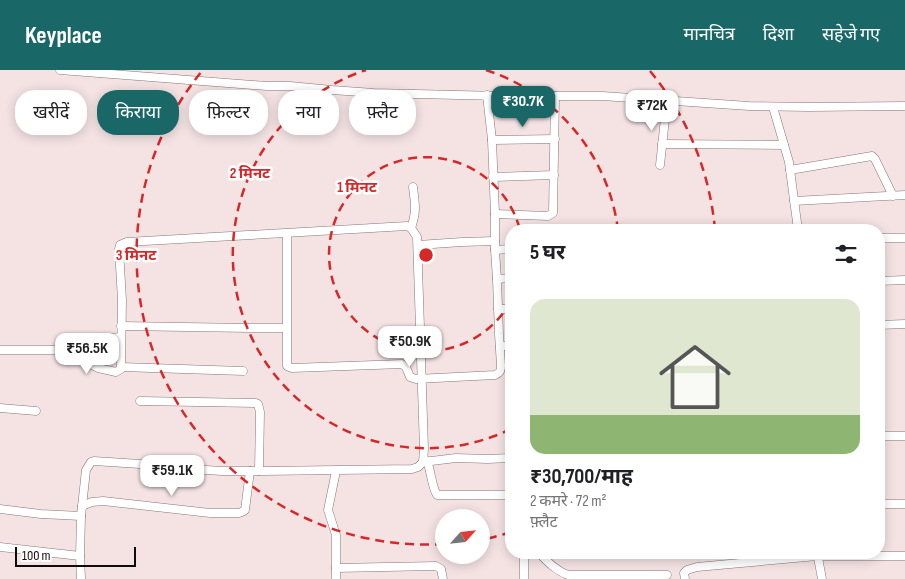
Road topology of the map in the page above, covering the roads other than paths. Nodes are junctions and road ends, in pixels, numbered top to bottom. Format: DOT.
graph roads {
  1 [pos="60,70"];
  2 [pos="487,95"];
  3 [pos="555,96"];
  4 [pos="666,100"];
  5 [pos="905,106"];
  6 [pos="774,107"];
  7 [pos="555,139"];
  8 [pos="492,140"];
  9 [pos="662,144"];
  10 [pos="784,145"];
  11 [pos="660,165"];
  12 [pos="790,170"];
  13 [pos="554,175"];
  14 [pos="493,177"];
  15 [pos="413,187"];
  16 [pos="905,195"];
  17 [pos="893,196"];
  18 [pos="794,201"];
  19 [pos="495,214"];
  20 [pos="797,224"];
  21 [pos="411,228"];
  22 [pos="287,234"];
  23 [pos="885,238"];
  24 [pos="905,238"];
  25 [pos="418,245"];
  26 [pos="495,246"];
  27 [pos="505,248"];
  28 [pos="505,278"];
  29 [pos="497,279"];
  30 [pos="905,280"];
  31 [pos="885,281"];
  32 [pos="498,309"];
  33 [pos="505,309"];
  34 [pos="905,324"];
  35 [pos="885,325"];
  36 [pos="121,326"];
  37 [pos="286,328"];
  38 [pos="121,337"];
  39 [pos="500,346"];
  40 [pos="505,346"];
  41 [pos="0,350"];
  42 [pos="70,350"];
  43 [pos="121,367"];
  44 [pos="243,371"];
  45 [pos="422,378"];
  46 [pos="140,401"];
  47 [pos="0,408"];
  48 [pos="36,411"];
  49 [pos="885,436"];
  50 [pos="905,436"];
  51 [pos="505,458"];
  52 [pos="425,461"];
  53 [pos="336,470"];
  54 [pos="250,471"];
  55 [pos="259,471"];
  56 [pos="505,495"];
  57 [pos="885,504"];
  58 [pos="905,504"];
  59 [pos="82,506"];
  60 [pos="0,508"];
  61 [pos="82,516"];
  62 [pos="0,546"];
  63 [pos="80,556"];
  64 [pos="885,556"];
  65 [pos="905,556"];
  66 [pos="524,559"];
  67 [pos="544,559"];
  68 [pos="778,559"];
  69 [pos="818,559"];
  70 [pos="763,561"];
  71 [pos="336,568"];
  72 [pos="667,574"];
  73 [pos="587,577"];
  74 [pos="524,578"];
  75 [pos="81,579"];
  76 [pos="336,579"];
  77 [pos="444,579"];
  78 [pos="685,579"];
  79 [pos="822,579"];
  1 -- 2 [label="street"];
  2 -- 3 [label="street"];
  2 -- 8 [label="street"];
  3 -- 4 [label="street"];
  3 -- 7 [label="street"];
  4 -- 6 [label="street"];
  4 -- 9 [label="street"];
  5 -- 6 [label="street"];
  6 -- 10 [label="street"];
  7 -- 8 [label="street"];
  7 -- 13 [label="street"];
  8 -- 14 [label="street"];
  9 -- 10 [label="street"];
  9 -- 11 [label="street"];
  10 -- 12 [label="street"];
  12 -- 17 [label="street"];
  12 -- 18 [label="street"];
  13 -- 14 [label="street"];
  13 -- 19 [label="street"];
  14 -- 19 [label="street"];
  15 -- 21 [label="street"];
  16 -- 17 [label="street"];
  17 -- 18 [label="street"];
  18 -- 20 [label="street"];
  19 -- 26 [label="street"];
  21 -- 22 [label="street"];
  21 -- 25 [label="street"];
  22 -- 36 [label="street"];
  22 -- 37 [label="street"];
  23 -- 24 [label="street"];
  25 -- 26 [label="street"];
  25 -- 45 [label="street"];
  26 -- 27 [label="street"];
  26 -- 29 [label="street"];
  28 -- 29 [label="street"];
  29 -- 32 [label="street"];
  30 -- 31 [label="street"];
  32 -- 33 [label="street"];
  32 -- 39 [label="street"];
  34 -- 35 [label="street"];
  36 -- 37 [label="street"];
  36 -- 38 [label="street"];
  37 -- 45 [label="street"];
  38 -- 42 [label="street"];
  38 -- 43 [label="street"];
  39 -- 40 [label="street"];
  39 -- 45 [label="street"];
  41 -- 42 [label="street"];
  42 -- 43 [label="street"];
  43 -- 44 [label="street"];
  45 -- 52 [label="street"];
  46 -- 55 [label="street"];
  47 -- 48 [label="street"];
  49 -- 50 [label="street"];
  51 -- 52 [label="street"];
  52 -- 53 [label="street"];
  52 -- 56 [label="street"];
  53 -- 55 [label="street"];
  53 -- 71 [label="street"];
  54 -- 55 [label="street"];
  54 -- 59 [label="street"];
  54 -- 59 [label="street"];
  57 -- 58 [label="street"];
  59 -- 61 [label="street"];
  60 -- 61 [label="street"];
  61 -- 63 [label="street"];
  62 -- 63 [label="street"];
  63 -- 75 [label="street"];
  64 -- 65 [label="street"];
  66 -- 74 [label="street"];
  67 -- 73 [label="street"];
  68 -- 70 [label="street"];
  69 -- 79 [label="street"];
  70 -- 78 [label="street"];
  71 -- 76 [label="street"];
  71 -- 77 [label="street"];
  72 -- 73 [label="street"];
}
